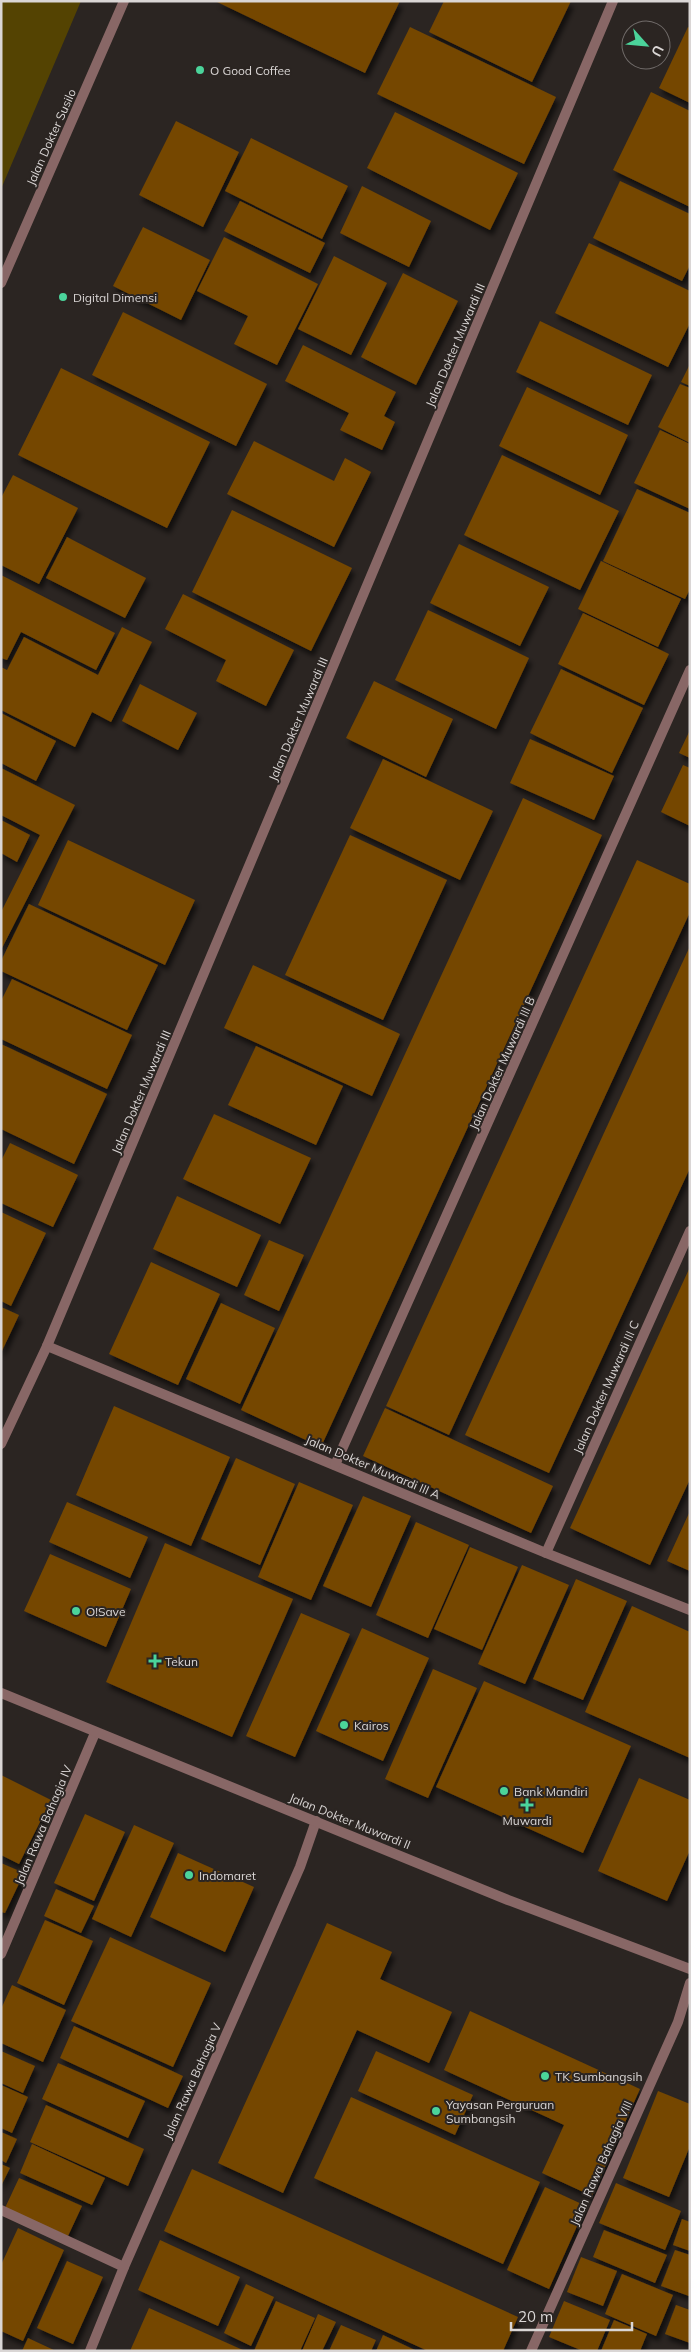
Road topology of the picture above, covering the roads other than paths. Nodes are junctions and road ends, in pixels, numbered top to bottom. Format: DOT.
graph roads {
  1 [pos="124,1"];
  2 [pos="613,1"];
  3 [pos="1,284"];
  4 [pos="690,670"];
  5 [pos="690,1231"];
  6 [pos="47,1346"];
  7 [pos="1,1444"];
  8 [pos="335,1465"];
  9 [pos="546,1553"];
  10 [pos="690,1610"];
  11 [pos="1,1693"];
  12 [pos="95,1733"];
  13 [pos="316,1821"];
  14 [pos="1,1954"];
  15 [pos="690,1969"];
  16 [pos="690,1983"];
  17 [pos="1,2210"];
  18 [pos="124,2267"];
  19 [pos="90,2351"];
  20 [pos="531,2351"];
  1 -- 3 [label="street, Jalan Dokter Susilo"];
  2 -- 6 [label="street, Jalan Dokter Muwardi III"];
  4 -- 8 [label="street, Jalan Dokter Muwardi III B"];
  5 -- 9 [label="street, Jalan Dokter Muwardi III C"];
  6 -- 7 [label="street, Jalan Dokter Muwardi III"];
  6 -- 8 [label="street, Jalan Dokter Muwardi III A"];
  8 -- 9 [label="street, Jalan Dokter Muwardi III A"];
  9 -- 10 [label="street, Jalan Dokter Muwardi III A"];
  11 -- 12 [label="street, Jalan Dokter Muwardi II"];
  12 -- 13 [label="street, Jalan Dokter Muwardi II"];
  12 -- 14 [label="street, Jalan Rawa Bahagia IV"];
  13 -- 15 [label="street, Jalan Dokter Muwardi II"];
  13 -- 18 [label="street, Jalan Rawa Bahagia V"];
  16 -- 20 [label="street, Jalan Rawa Bahagia VIII"];
  17 -- 18 [label="street"];
  18 -- 19 [label="street, Jalan Rawa Bahagia V"];
}
